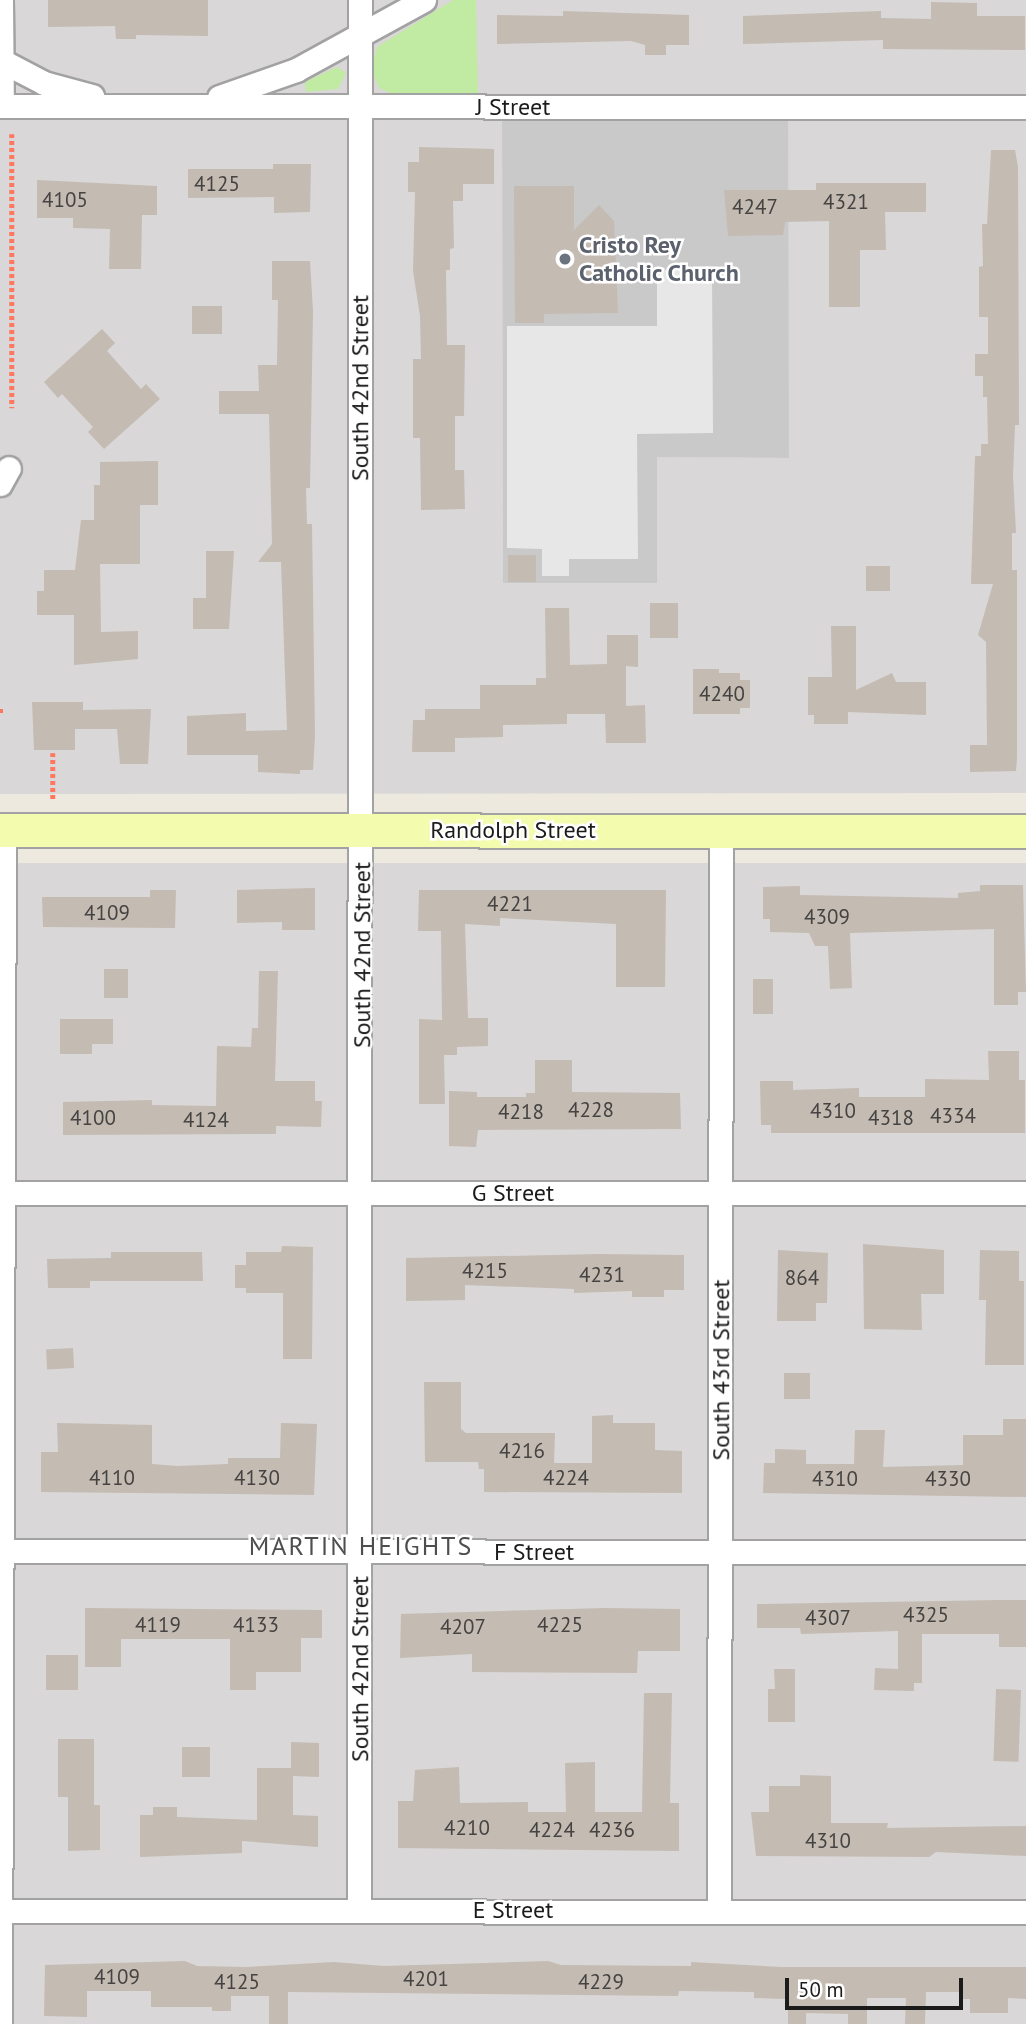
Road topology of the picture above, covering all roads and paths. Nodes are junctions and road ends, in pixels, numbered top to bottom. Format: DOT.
graph roads {
  1 [pos="1,0"];
  2 [pos="359,0"];
  3 [pos="424,0"];
  4 [pos="360,37"];
  5 [pos="1,60"];
  6 [pos="177,105"];
  7 [pos="1,106"];
  8 [pos="359,106"];
  9 [pos="1026,107"];
  10 [pos="12,134"];
  11 [pos="12,408"];
  12 [pos="53,753"];
  13 [pos="53,801"];
  14 [pos="2,830"];
  15 [pos="362,830"];
  16 [pos="721,830"];
  17 [pos="1026,831"];
  18 [pos="1,1192"];
  19 [pos="362,1192"];
  20 [pos="721,1192"];
  21 [pos="1026,1193"];
  22 [pos="1,1551"];
  23 [pos="361,1552"];
  24 [pos="720,1552"];
  25 [pos="1026,1552"];
  26 [pos="359,1910"];
  27 [pos="719,1910"];
  28 [pos="0,1911"];
  29 [pos="1026,1912"];
  30 [pos="0,2024"];
  1 -- 5 [label="street"];
  2 -- 4 [label="street, South 42nd Street"];
  3 -- 4 [label="street"];
  4 -- 6 [label="street"];
  4 -- 8 [label="street, South 42nd Street"];
  5 -- 6 [label="street"];
  5 -- 7 [label="street"];
  6 -- 7 [label="street, J Street"];
  6 -- 8 [label="street, J Street"];
  8 -- 9 [label="street, J Street"];
  8 -- 15 [label="street, South 42nd Street"];
  10 -- 11 [label="path"];
  12 -- 13 [label="path"];
  14 -- 15 [label="main road, Randolph Street"];
  14 -- 18 [label="street"];
  15 -- 16 [label="main road, Randolph Street"];
  15 -- 19 [label="street, South 42nd Street"];
  16 -- 17 [label="main road, Randolph Street"];
  16 -- 20 [label="street, South 43rd Street"];
  18 -- 19 [label="street, G Street"];
  18 -- 22 [label="street"];
  19 -- 20 [label="street, G Street"];
  19 -- 23 [label="street, South 42nd Street"];
  20 -- 21 [label="street, G Street"];
  20 -- 24 [label="street, South 43rd Street"];
  22 -- 23 [label="street, F Street"];
  22 -- 28 [label="street"];
  23 -- 24 [label="street, F Street"];
  23 -- 26 [label="street, South 42nd Street"];
  24 -- 25 [label="street, F Street"];
  24 -- 27 [label="street, South 43rd Street"];
  26 -- 27 [label="street, E Street"];
  26 -- 28 [label="street, E Street"];
  27 -- 29 [label="street, E Street"];
  28 -- 30 [label="street"];
}
